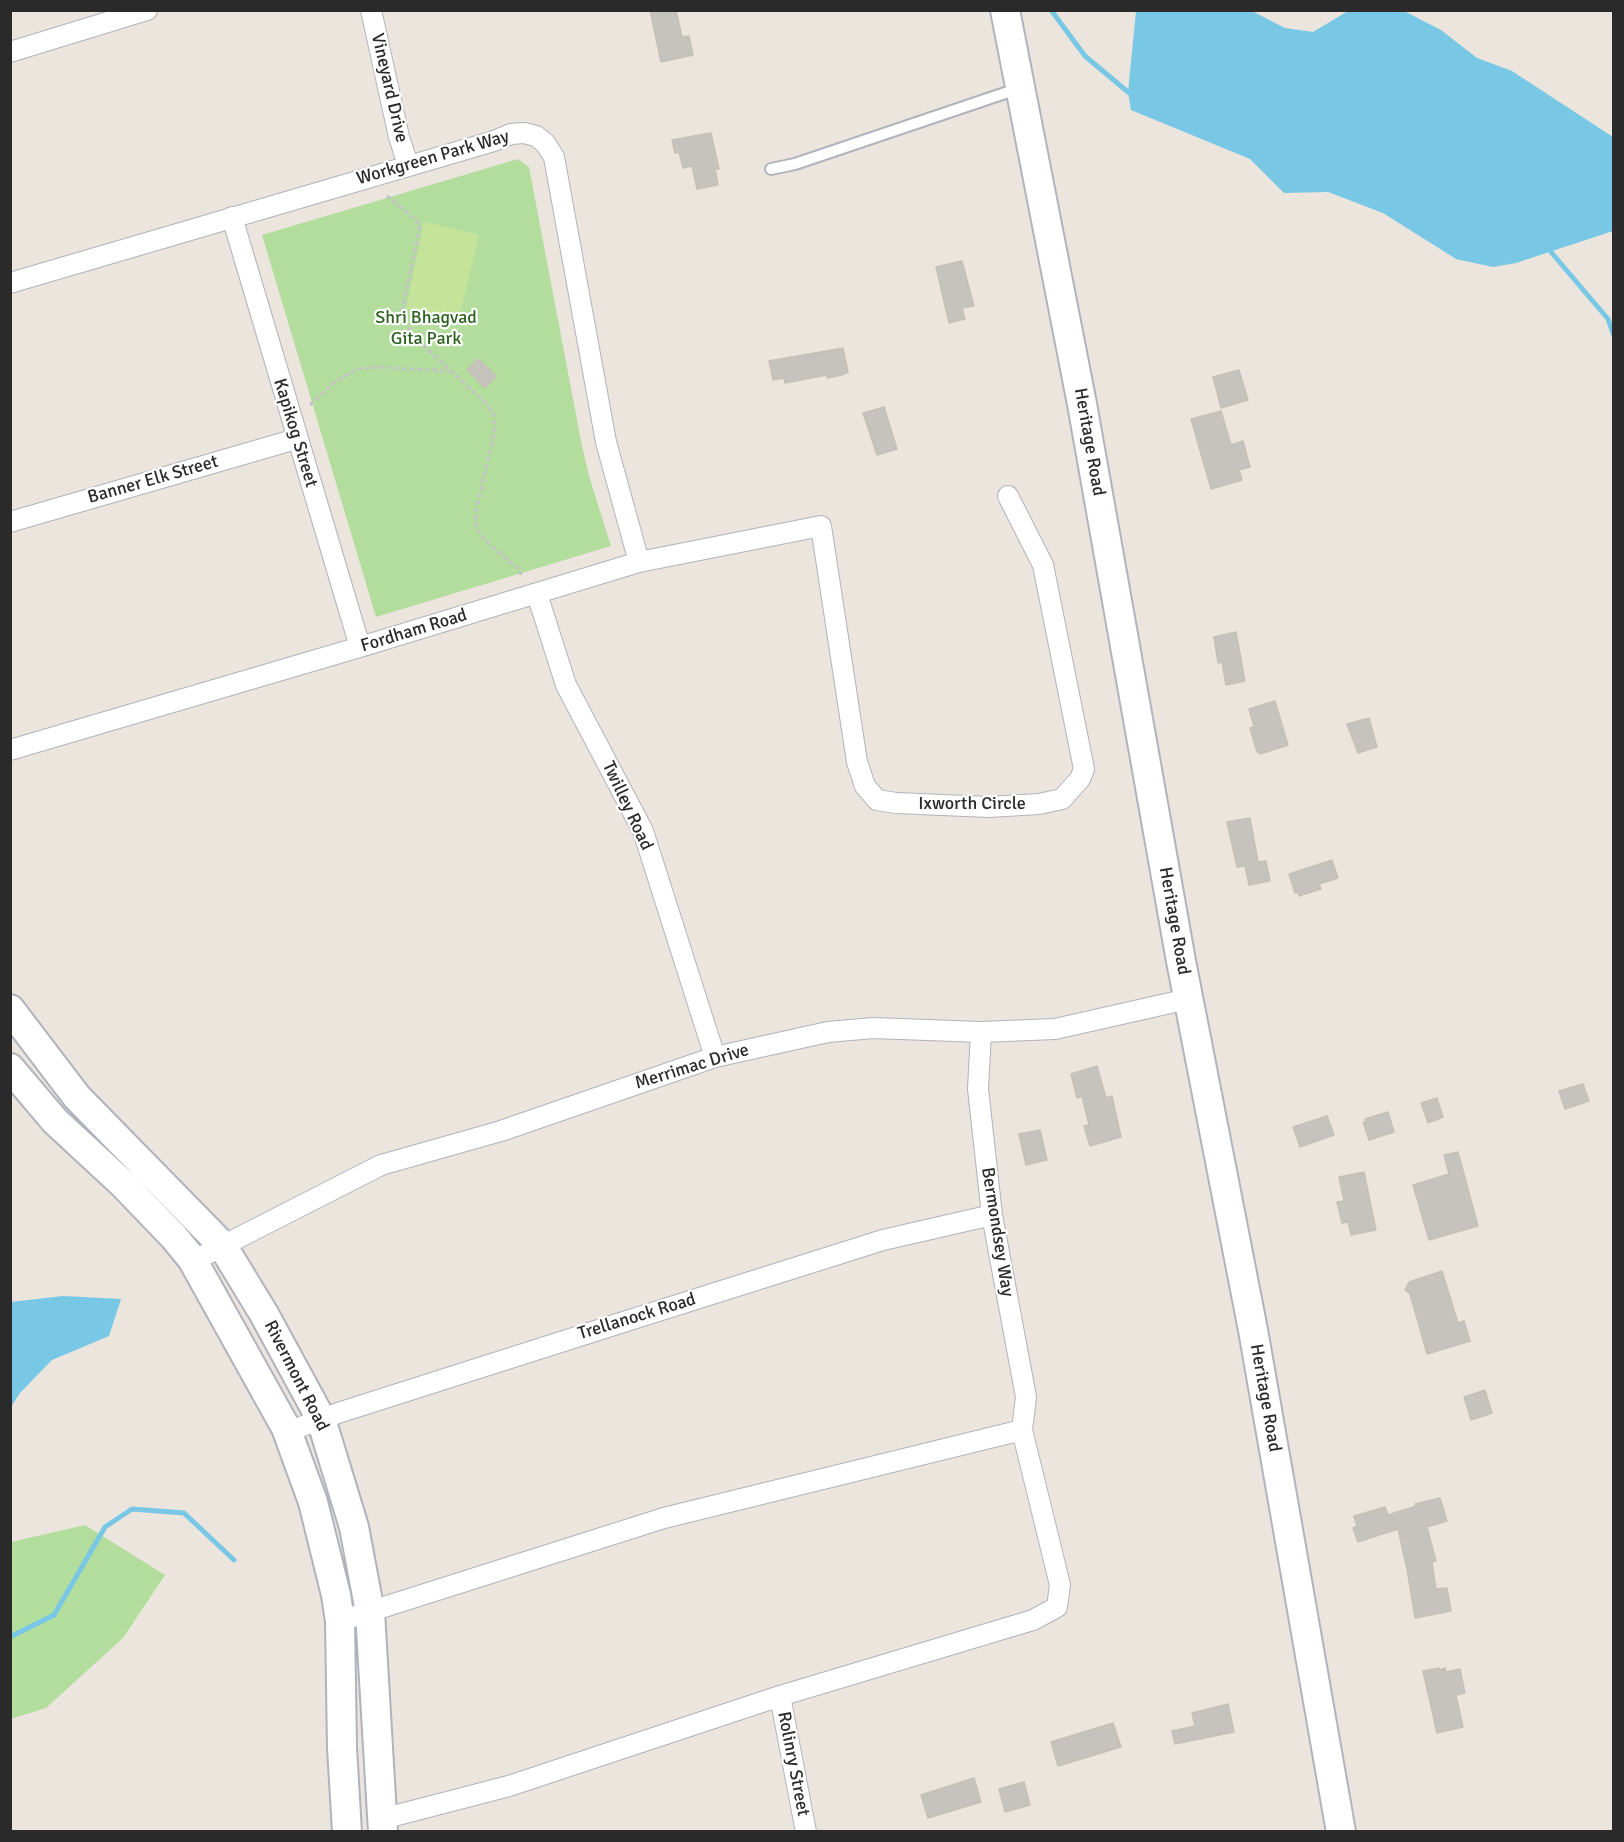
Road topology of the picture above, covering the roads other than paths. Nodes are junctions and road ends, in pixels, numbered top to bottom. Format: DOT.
graph roads {
  1 [pos="147,10"];
  2 [pos="371,10"];
  3 [pos="1005,10"];
  4 [pos="10,52"];
  5 [pos="1020,88"];
  6 [pos="408,165"];
  7 [pos="771,169"];
  8 [pos="232,217"];
  9 [pos="10,283"];
  10 [pos="296,439"];
  11 [pos="1008,496"];
  12 [pos="10,522"];
  13 [pos="820,526"];
  14 [pos="639,562"];
  15 [pos="537,594"];
  16 [pos="360,647"];
  17 [pos="10,750"];
  18 [pos="1188,999"];
  19 [pos="10,1009"];
  20 [pos="981,1032"];
  21 [pos="715,1057"];
  22 [pos="10,1068"];
  23 [pos="992,1215"];
  24 [pos="222,1245"];
  25 [pos="193,1261"];
  26 [pos="321,1419"];
  27 [pos="1022,1430"];
  28 [pos="287,1432"];
  29 [pos="370,1612"];
  30 [pos="340,1621"];
  31 [pos="780,1696"];
  32 [pos="382,1825"];
  33 [pos="347,1832"];
  34 [pos="806,1832"];
  35 [pos="1341,1832"];
  1 -- 4 [label="street"];
  2 -- 6 [label="street, Vineyard Drive"];
  3 -- 5 [label="street, Heritage Road"];
  5 -- 7 [label="lane"];
  5 -- 18 [label="street, Heritage Road"];
  6 -- 8 [label="street, Workgreen Park Way"];
  6 -- 14 [label="street, Workgreen Park Way"];
  8 -- 9 [label="street, Workgreen Park Way"];
  8 -- 10 [label="street, Kapikog Street"];
  10 -- 12 [label="street, Banner Elk Street"];
  10 -- 16 [label="street, Kapikog Street"];
  11 -- 13 [label="street, Ixworth Circle"];
  13 -- 14 [label="street, Fordham Road"];
  14 -- 15 [label="street, Fordham Road"];
  15 -- 16 [label="street, Fordham Road"];
  15 -- 21 [label="street, Twilley Road"];
  16 -- 17 [label="street, Fordham Road"];
  18 -- 20 [label="street, Merrimac Drive"];
  18 -- 35 [label="street, Heritage Road"];
  19 -- 24 [label="street, Rivermont Road"];
  20 -- 21 [label="street, Merrimac Drive"];
  20 -- 23 [label="street, Bermondsey Way"];
  21 -- 24 [label="street, Merrimac Drive"];
  22 -- 25 [label="street, Rivermont Road"];
  23 -- 26 [label="street, Trellanock Road"];
  23 -- 27 [label="street, Bermondsey Way"];
  24 -- 25 [label="street, Merrimac Drive"];
  24 -- 26 [label="street, Rivermont Road"];
  25 -- 28 [label="street, Rivermont Road"];
  26 -- 28 [label="street, Trellanock Road"];
  26 -- 29 [label="street, Rivermont Road"];
  27 -- 29 [label="street"];
  27 -- 31 [label="street"];
  28 -- 30 [label="street, Rivermont Road"];
  29 -- 30 [label="street"];
  29 -- 32 [label="street, Rivermont Road"];
  30 -- 33 [label="street, Rivermont Road"];
  31 -- 32 [label="street"];
  31 -- 34 [label="street, Rolinry Street"];
}
